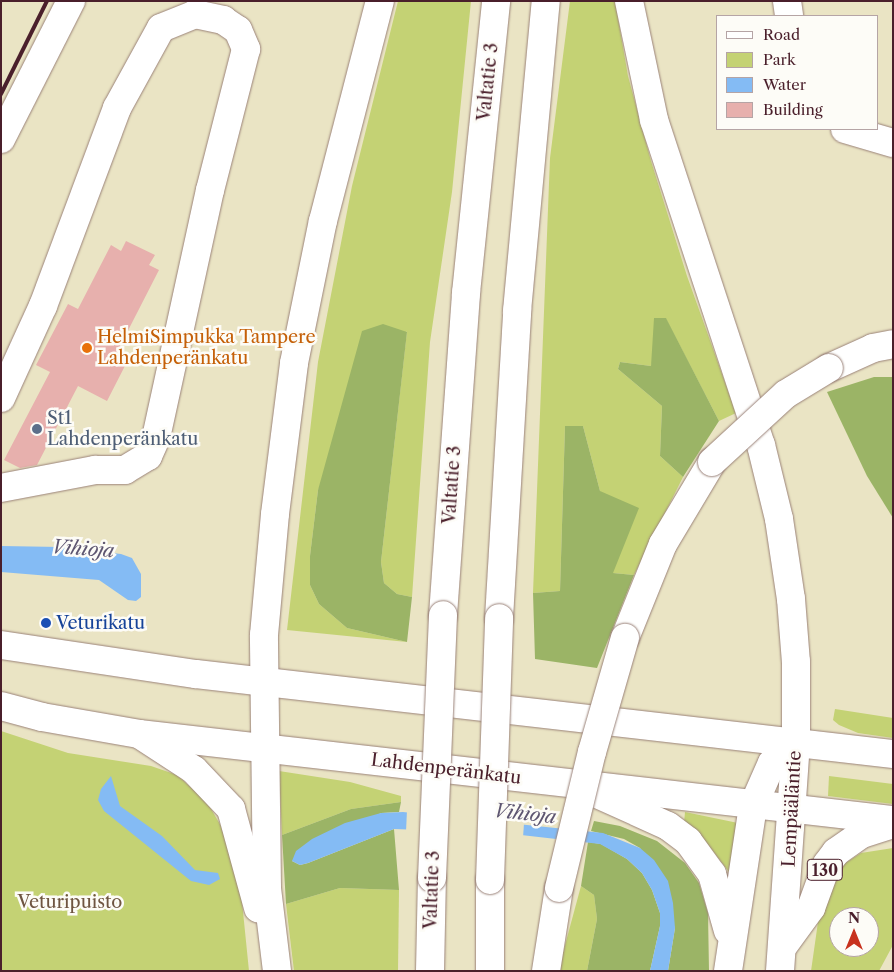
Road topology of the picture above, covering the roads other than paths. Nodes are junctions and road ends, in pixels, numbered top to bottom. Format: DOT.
graph roads {
  1 [pos="71,1"];
  2 [pos="176,1"];
  3 [pos="380,1"];
  4 [pos="496,1"];
  5 [pos="546,1"];
  6 [pos="629,1"];
  7 [pos="786,1"];
  8 [pos="789,15"];
  9 [pos="161,28"];
  10 [pos="848,130"];
  11 [pos="1,139"];
  12 [pos="893,143"];
  13 [pos="893,344"];
  14 [pos="1,398"];
  15 [pos="1,488"];
  16 [pos="1,645"];
  17 [pos="265,682"];
  18 [pos="1,706"];
  19 [pos="139,734"];
  20 [pos="796,742"];
  21 [pos="268,748"];
  22 [pos="893,754"];
  23 [pos="581,785"];
  24 [pos="753,806"];
  25 [pos="793,811"];
  26 [pos="893,822"];
  27 [pos="730,958"];
  28 [pos="782,958"];
  29 [pos="276,962"];
  30 [pos="430,971"];
  31 [pos="490,971"];
  32 [pos="546,971"];
  1 -- 11 [label="main road"];
  2 -- 9 [label="main road"];
  3 -- 17 [label="main road"];
  4 -- 30 [label="main road, Valtatie 3, bridge"];
  5 -- 31 [label="main road, bridge"];
  6 -- 20 [label="main road"];
  7 -- 8 [label="main road"];
  9 -- 14 [label="main road"];
  9 -- 15 [label="main road"];
  10 -- 12 [label="main road"];
  13 -- 32 [label="main road, bridge"];
  16 -- 17 [label="main road"];
  17 -- 20 [label="main road"];
  17 -- 21 [label="main road"];
  18 -- 19 [label="main road, Lahdenperänkatu"];
  19 -- 21 [label="main road, Lahdenperänkatu"];
  19 -- 29 [label="main road"];
  20 -- 22 [label="main road"];
  20 -- 24 [label="main road, Lempääläntie"];
  20 -- 25 [label="main road, Lempääläntie"];
  21 -- 23 [label="main road, Lahdenperänkatu"];
  21 -- 29 [label="main road"];
  23 -- 24 [label="main road, Lahdenperänkatu"];
  23 -- 27 [label="main road"];
  24 -- 25 [label="main road, Lahdenperänkatu"];
  24 -- 27 [label="main road, Lempääläntie"];
  25 -- 26 [label="main road, Lahdenperänkatu / 130"];
  25 -- 28 [label="main road, Lempääläntie"];
  26 -- 28 [label="main road, 130"];
}
